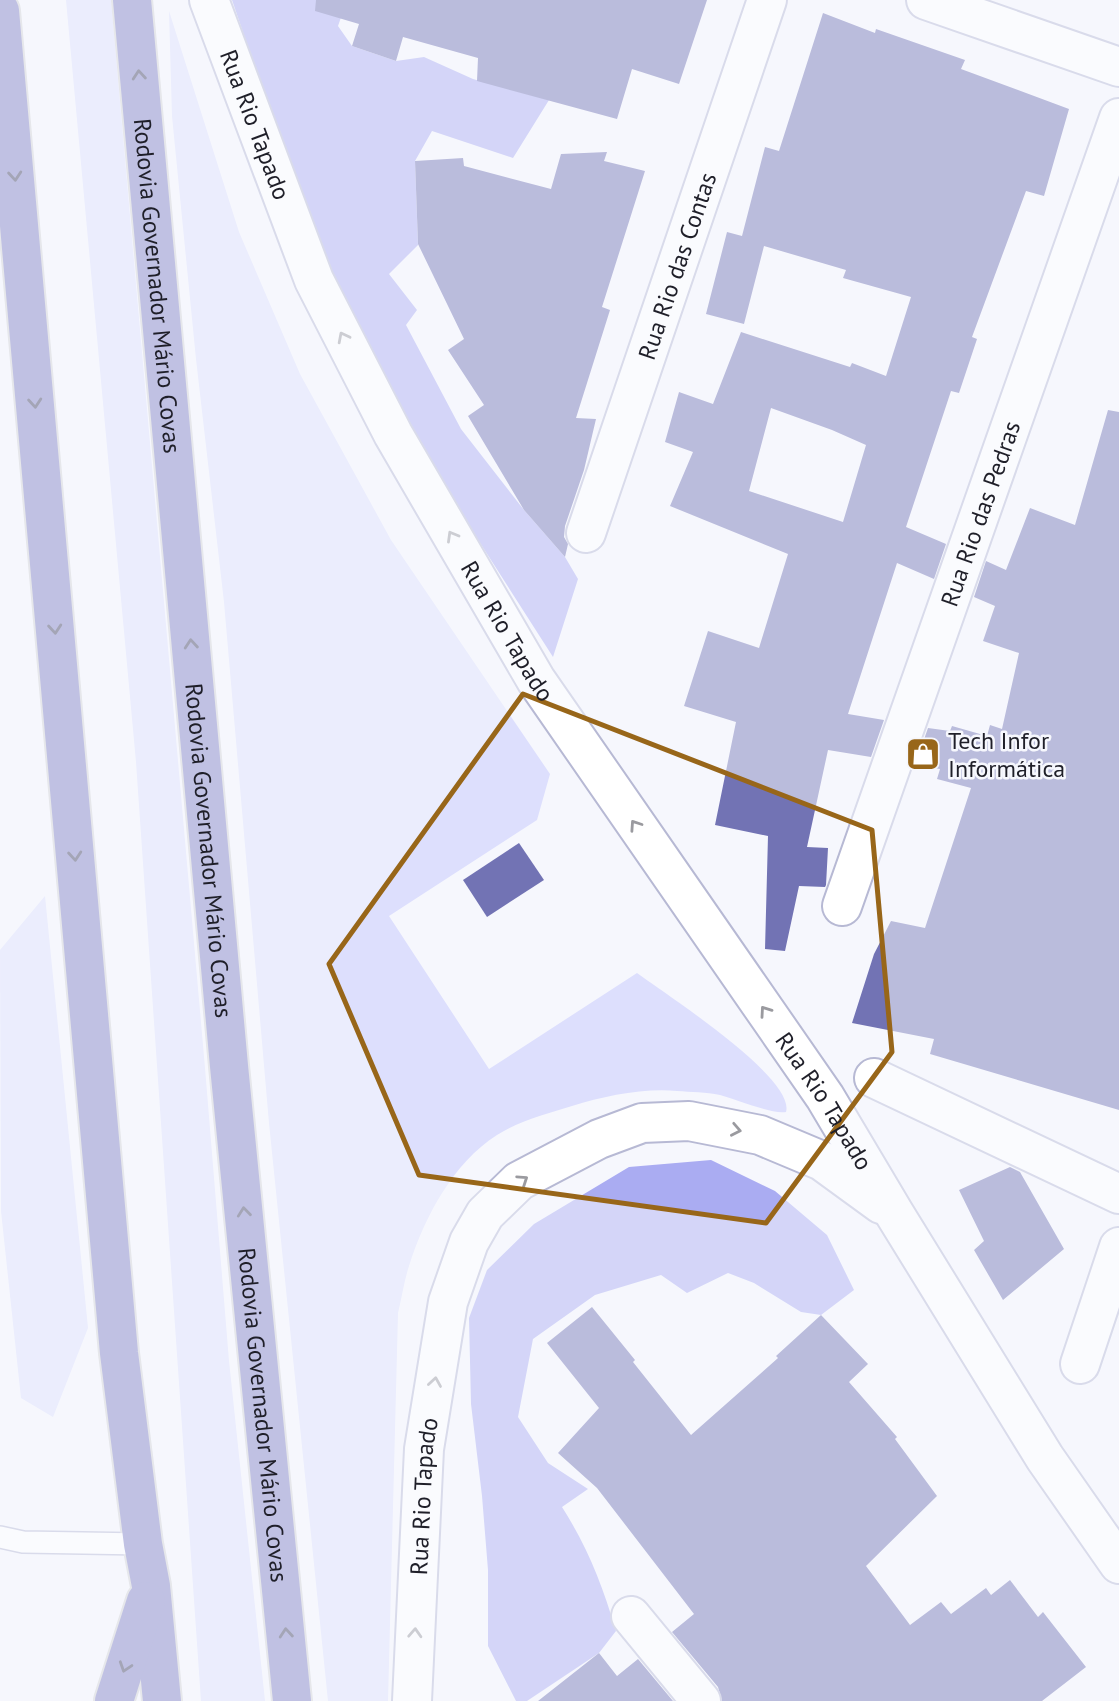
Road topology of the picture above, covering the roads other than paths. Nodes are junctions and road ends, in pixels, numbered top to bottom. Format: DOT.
graph roads {
  1 [pos="132,0"];
  2 [pos="209,0"];
  3 [pos="767,0"];
  4 [pos="926,0"];
  5 [pos="0,11"];
  6 [pos="1119,67"];
  7 [pos="1119,118"];
  8 [pos="586,533"];
  9 [pos="842,906"];
  10 [pos="874,1079"];
  11 [pos="1119,1194"];
  12 [pos="894,1213"];
  13 [pos="1119,1247"];
  14 [pos="1080,1364"];
  15 [pos="0,1537"];
  16 [pos="143,1544"];
  17 [pos="1119,1564"];
  18 [pos="151,1586"];
  19 [pos="631,1616"];
  20 [pos="114,1701"];
  21 [pos="162,1701"];
  22 [pos="292,1701"];
  23 [pos="412,1701"];
  24 [pos="701,1701"];
  22 -- 1 [label="highway, Rodovia Governador Mário Covas, one-way"];
  12 -- 2 [label="main road, Rua Rio Tapado, one-way"];
  3 -- 8 [label="main road, Rua Rio das Contas"];
  4 -- 6 [label="main road"];
  5 -- 16 [label="highway, one-way"];
  7 -- 9 [label="main road, Rua Rio das Pedras"];
  10 -- 11 [label="main road"];
  12 -- 17 [label="main road, Rua Rio Tapado"];
  23 -- 12 [label="main road, Rua Rio Tapado, one-way"];
  13 -- 14 [label="main road"];
  15 -- 16 [label="lane"];
  16 -- 18 [label="highway"];
  18 -- 20 [label="highway, one-way"];
  18 -- 21 [label="highway"];
  19 -- 24 [label="main road"];
}
